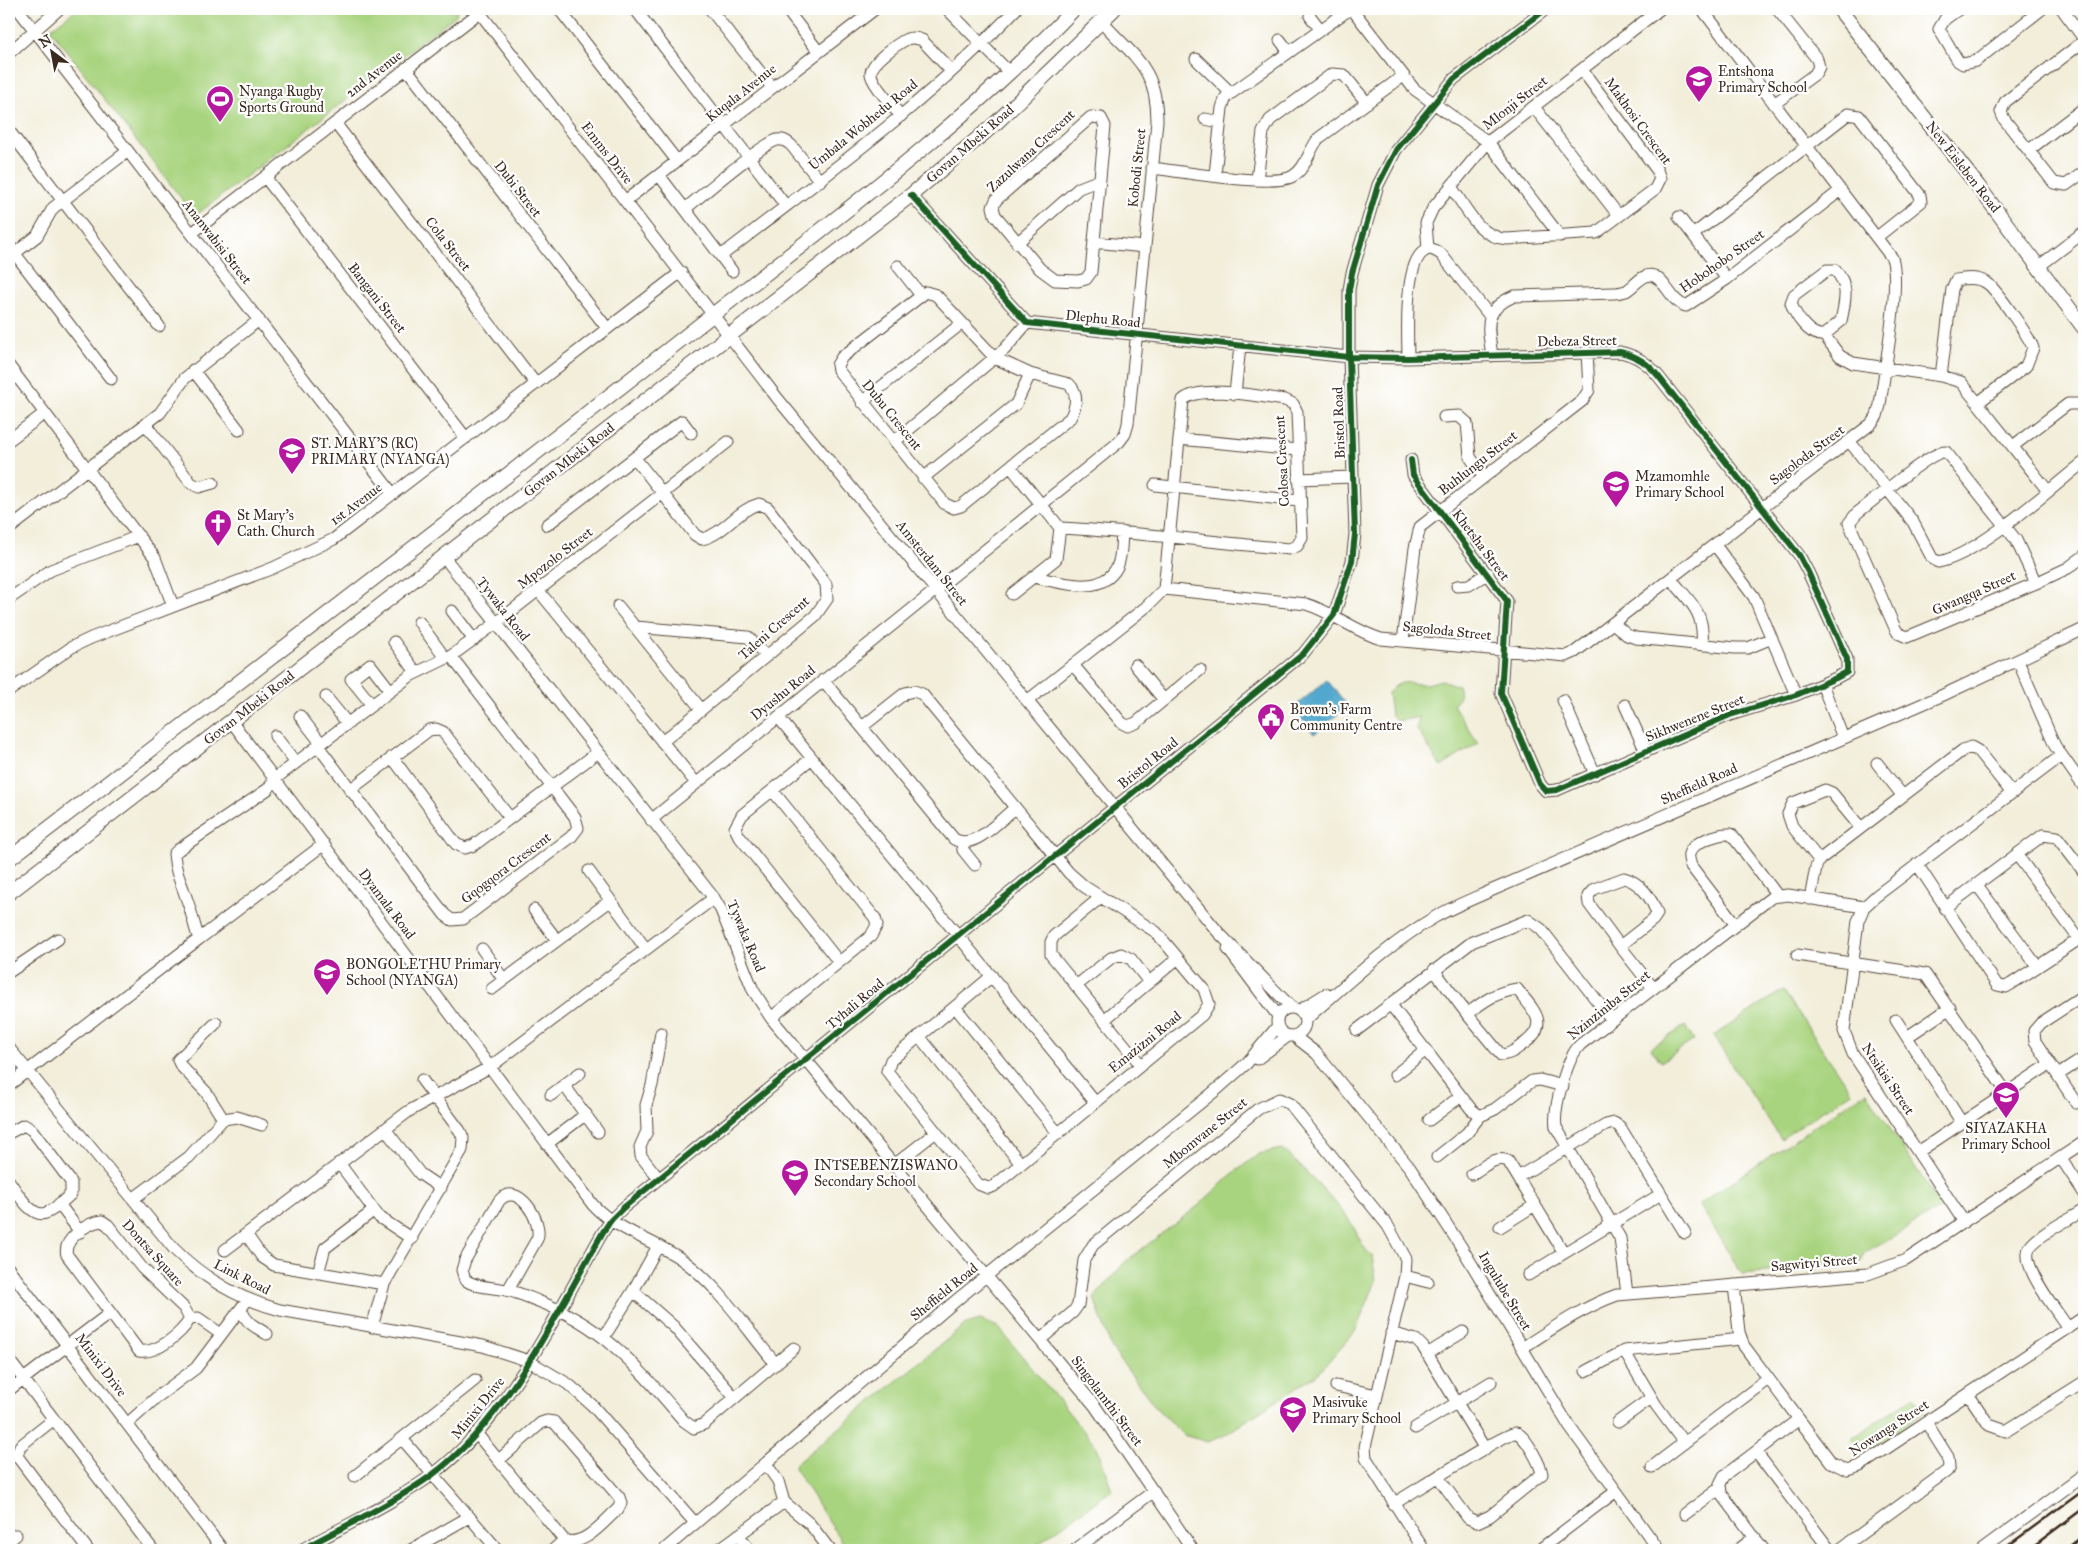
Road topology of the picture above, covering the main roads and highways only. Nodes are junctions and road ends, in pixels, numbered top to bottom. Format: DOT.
graph roads {
  1 [pos="1074,9"];
  2 [pos="1114,9"];
  3 [pos="1839,9"];
  4 [pos="2084,328"];
  5 [pos="9,859"];
  6 [pos="9,893"];
  1 -- 5 [label="main road, Govan Mbeki Road"];
  2 -- 6 [label="main road, Govan Mbeki Road"];
  3 -- 4 [label="main road, New Eisleben Road"];
}
